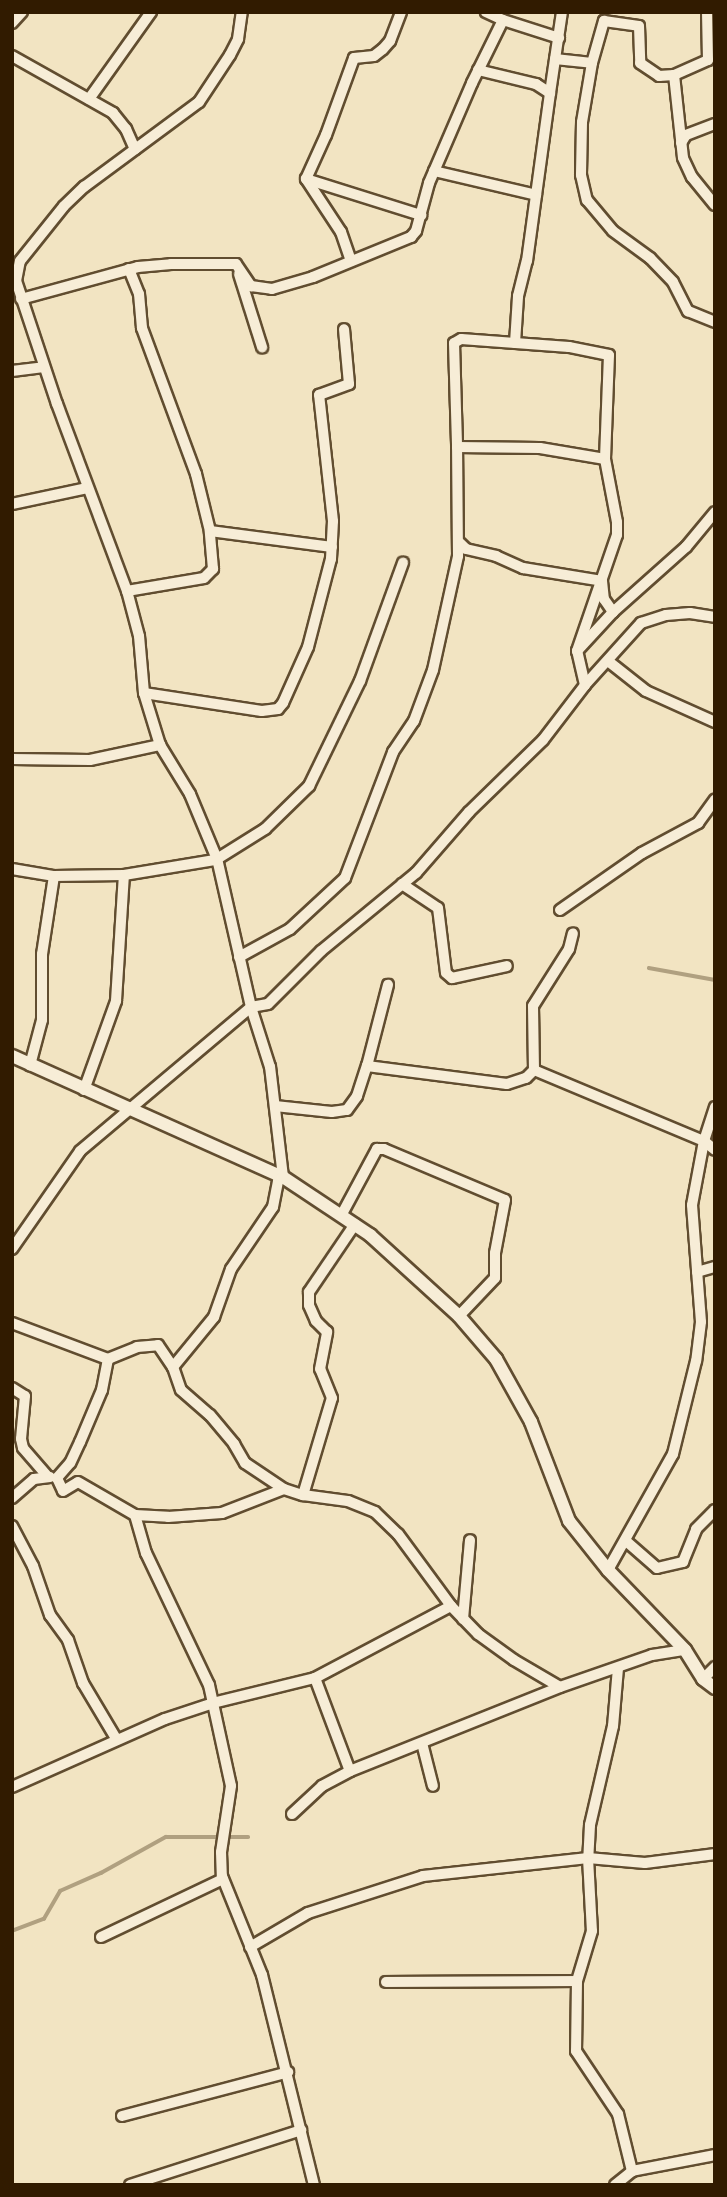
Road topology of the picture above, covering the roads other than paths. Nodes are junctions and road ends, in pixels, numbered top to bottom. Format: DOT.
graph roads {
  1 [pos="22,12"];
  2 [pos="151,12"];
  3 [pos="242,12"];
  4 [pos="401,12"];
  5 [pos="486,12"];
  6 [pos="562,12"];
  7 [pos="707,12"];
  8 [pos="503,20"];
  9 [pos="12,23"];
  10 [pos="559,38"];
  11 [pos="12,56"];
  12 [pos="555,59"];
  13 [pos="592,63"];
  14 [pos="478,70"];
  15 [pos="674,75"];
  16 [pos="550,93"];
  17 [pos="89,99"];
  18 [pos="715,124"];
  19 [pos="681,143"];
  20 [pos="135,149"];
  21 [pos="434,171"];
  22 [pos="306,178"];
  23 [pos="536,195"];
  24 [pos="715,205"];
  25 [pos="421,215"];
  26 [pos="351,261"];
  27 [pos="236,264"];
  28 [pos="129,269"];
  29 [pos="19,304"];
  30 [pos="715,323"];
  31 [pos="344,329"];
  32 [pos="515,343"];
  33 [pos="262,348"];
  34 [pos="44,367"];
  35 [pos="12,371"];
  36 [pos="457,447"];
  37 [pos="605,459"];
  38 [pos="88,488"];
  39 [pos="12,503"];
  40 [pos="715,512"];
  41 [pos="210,531"];
  42 [pos="460,543"];
  43 [pos="332,547"];
  44 [pos="403,564"];
  45 [pos="602,580"];
  46 [pos="127,591"];
  47 [pos="613,612"];
  48 [pos="715,617"];
  49 [pos="577,651"];
  50 [pos="608,661"];
  51 [pos="585,685"];
  52 [pos="144,693"];
  53 [pos="715,722"];
  54 [pos="160,745"];
  55 [pos="12,759"];
  56 [pos="715,800"];
  57 [pos="216,860"];
  58 [pos="12,869"];
  59 [pos="124,875"];
  60 [pos="54,876"];
  61 [pos="402,884"];
  62 [pos="560,909"];
  63 [pos="573,933"];
  64 [pos="239,957"];
  65 [pos="507,966"];
  66 [pos="388,985"];
  67 [pos="251,1007"];
  68 [pos="12,1056"];
  69 [pos="30,1065"];
  70 [pos="367,1066"];
  71 [pos="534,1070"];
  72 [pos="84,1090"];
  73 [pos="275,1106"];
  74 [pos="715,1107"];
  75 [pos="128,1108"];
  76 [pos="704,1141"];
  77 [pos="715,1150"];
  78 [pos="283,1177"];
  79 [pos="342,1214"];
  80 [pos="355,1224"];
  81 [pos="12,1250"];
  82 [pos="715,1267"];
  83 [pos="697,1272"];
  84 [pos="459,1316"];
  85 [pos="12,1323"];
  86 [pos="108,1359"];
  87 [pos="173,1367"];
  88 [pos="12,1388"];
  89 [pos="12,1450"];
  90 [pos="27,1454"];
  91 [pos="52,1477"];
  92 [pos="284,1489"];
  93 [pos="303,1495"];
  94 [pos="12,1498"];
  95 [pos="715,1510"];
  96 [pos="135,1514"];
  97 [pos="12,1526"];
  98 [pos="470,1540"];
  99 [pos="626,1541"];
  100 [pos="608,1570"];
  101 [pos="451,1606"];
  102 [pos="463,1619"];
  103 [pos="685,1650"];
  104 [pos="715,1667"];
  105 [pos="618,1668"];
  106 [pos="315,1678"];
  107 [pos="703,1679"];
  108 [pos="560,1688"];
  109 [pos="715,1688"];
  110 [pos="213,1703"];
  111 [pos="117,1740"];
  112 [pos="422,1743"];
  113 [pos="350,1771"];
  114 [pos="433,1786"];
  115 [pos="12,1787"];
  116 [pos="292,1814"];
  117 [pos="715,1854"];
  118 [pos="588,1858"];
  119 [pos="223,1879"];
  120 [pos="101,1937"];
  121 [pos="250,1947"];
  122 [pos="577,1981"];
  123 [pos="386,1982"];
  124 [pos="288,2072"];
  125 [pos="121,2116"];
  126 [pos="301,2130"];
  127 [pos="715,2155"];
  128 [pos="632,2171"];
  129 [pos="130,2185"];
  130 [pos="313,2185"];
  131 [pos="615,2185"];
  1 -- 9 [label="street"];
  2 -- 17 [label="street"];
  3 -- 20 [label="street"];
  4 -- 22 [label="street"];
  5 -- 8 [label="street"];
  6 -- 10 [label="street"];
  7 -- 15 [label="street"];
  8 -- 10 [label="street"];
  8 -- 14 [label="street"];
  10 -- 12 [label="street"];
  11 -- 17 [label="street"];
  12 -- 13 [label="street"];
  12 -- 16 [label="street"];
  13 -- 15 [label="street"];
  13 -- 30 [label="street"];
  14 -- 16 [label="street"];
  14 -- 21 [label="street"];
  15 -- 19 [label="street"];
  16 -- 23 [label="street"];
  17 -- 20 [label="street"];
  18 -- 19 [label="street"];
  19 -- 24 [label="street"];
  20 -- 29 [label="street"];
  21 -- 23 [label="street"];
  21 -- 25 [label="street"];
  22 -- 25 [label="street"];
  22 -- 26 [label="street"];
  23 -- 32 [label="street"];
  25 -- 26 [label="street"];
  26 -- 27 [label="street"];
  27 -- 28 [label="street"];
  27 -- 33 [label="street"];
  28 -- 29 [label="street"];
  28 -- 41 [label="street"];
  29 -- 34 [label="street"];
  31 -- 43 [label="street"];
  32 -- 36 [label="street"];
  32 -- 37 [label="street"];
  34 -- 35 [label="street"];
  34 -- 38 [label="street"];
  36 -- 37 [label="street"];
  36 -- 42 [label="street"];
  37 -- 45 [label="street"];
  38 -- 39 [label="street"];
  38 -- 46 [label="street"];
  40 -- 47 [label="street"];
  41 -- 43 [label="street"];
  41 -- 46 [label="street"];
  42 -- 45 [label="street"];
  42 -- 64 [label="street"];
  43 -- 52 [label="street"];
  44 -- 57 [label="street"];
  45 -- 47 [label="street"];
  45 -- 49 [label="street"];
  46 -- 52 [label="street"];
  47 -- 49 [label="street"];
  48 -- 50 [label="street"];
  49 -- 51 [label="street"];
  50 -- 51 [label="street"];
  50 -- 53 [label="street"];
  51 -- 61 [label="street"];
  52 -- 54 [label="street"];
  54 -- 55 [label="street"];
  54 -- 57 [label="street"];
  56 -- 62 [label="street"];
  57 -- 59 [label="street"];
  57 -- 64 [label="street"];
  58 -- 60 [label="street"];
  59 -- 60 [label="street"];
  59 -- 72 [label="street"];
  60 -- 69 [label="street"];
  61 -- 65 [label="street"];
  61 -- 67 [label="street"];
  63 -- 71 [label="street"];
  64 -- 67 [label="street"];
  66 -- 70 [label="street"];
  67 -- 73 [label="street"];
  67 -- 75 [label="street"];
  68 -- 69 [label="street"];
  69 -- 72 [label="street"];
  70 -- 71 [label="street"];
  70 -- 73 [label="street"];
  71 -- 76 [label="street"];
  72 -- 75 [label="street"];
  73 -- 78 [label="street"];
  74 -- 76 [label="street"];
  75 -- 78 [label="street"];
  75 -- 81 [label="street"];
  76 -- 77 [label="street"];
  76 -- 83 [label="street"];
  78 -- 79 [label="street"];
  78 -- 87 [label="street"];
  79 -- 80 [label="street"];
  79 -- 84 [label="street"];
  80 -- 84 [label="street"];
  80 -- 93 [label="street"];
  82 -- 83 [label="street"];
  83 -- 99 [label="street"];
  84 -- 100 [label="street"];
  85 -- 86 [label="street"];
  86 -- 87 [label="street"];
  86 -- 91 [label="street"];
  87 -- 92 [label="street"];
  88 -- 90 [label="street"];
  89 -- 90 [label="street"];
  90 -- 91 [label="street"];
  91 -- 94 [label="street"];
  91 -- 96 [label="street"];
  92 -- 93 [label="street"];
  92 -- 96 [label="street"];
  93 -- 101 [label="street"];
  95 -- 99 [label="street"];
  96 -- 110 [label="street"];
  97 -- 111 [label="street"];
  98 -- 102 [label="street"];
  99 -- 100 [label="street"];
  100 -- 103 [label="street"];
  101 -- 102 [label="street"];
  101 -- 106 [label="street"];
  102 -- 108 [label="street"];
  103 -- 105 [label="street"];
  103 -- 107 [label="street"];
  104 -- 107 [label="street"];
  105 -- 108 [label="street"];
  105 -- 118 [label="street"];
  106 -- 110 [label="street"];
  106 -- 113 [label="street"];
  107 -- 109 [label="street"];
  108 -- 112 [label="street"];
  110 -- 111 [label="street"];
  110 -- 119 [label="street"];
  111 -- 115 [label="street"];
  112 -- 113 [label="street"];
  112 -- 114 [label="street"];
  113 -- 116 [label="street"];
  117 -- 118 [label="street"];
  118 -- 121 [label="street"];
  118 -- 122 [label="street"];
  119 -- 120 [label="street"];
  119 -- 121 [label="street"];
  121 -- 124 [label="street"];
  122 -- 123 [label="street"];
  122 -- 128 [label="street"];
  124 -- 125 [label="street"];
  124 -- 126 [label="street"];
  126 -- 129 [label="street"];
  126 -- 130 [label="street"];
  127 -- 128 [label="street"];
  128 -- 131 [label="street"];
}
